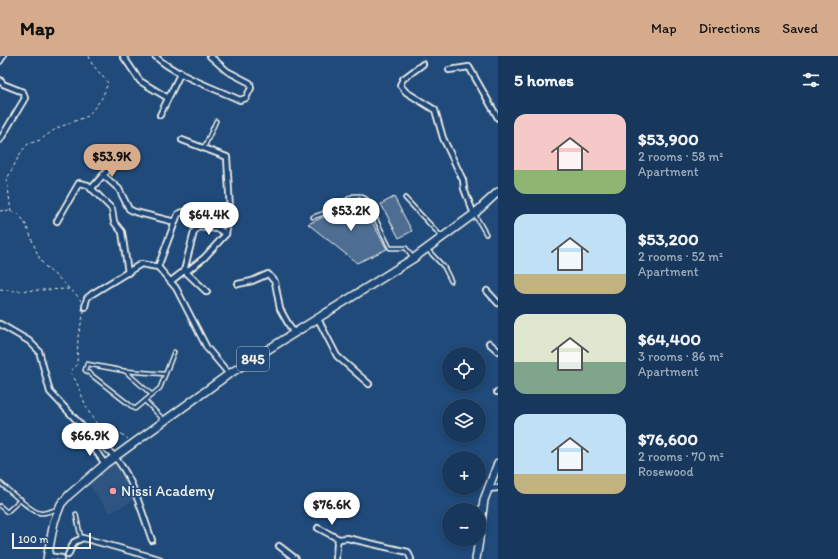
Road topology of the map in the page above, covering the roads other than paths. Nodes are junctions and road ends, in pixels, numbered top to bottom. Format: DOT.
graph roads {
  1 [pos="123,56"];
  2 [pos="155,56"];
  3 [pos="210,56"];
  4 [pos="423,64"];
  5 [pos="449,70"];
  6 [pos="180,72"];
  7 [pos="2,82"];
  8 [pos="0,89"];
  9 [pos="168,98"];
  10 [pos="160,115"];
  11 [pos="498,118"];
  12 [pos="216,121"];
  13 [pos="0,140"];
  14 [pos="182,140"];
  15 [pos="204,148"];
  16 [pos="120,156"];
  17 [pos="103,176"];
  18 [pos="91,189"];
  19 [pos="498,192"];
  20 [pos="405,198"];
  21 [pos="474,214"];
  22 [pos="208,217"];
  23 [pos="313,218"];
  24 [pos="57,221"];
  25 [pos="175,222"];
  26 [pos="226,234"];
  27 [pos="486,234"];
  28 [pos="443,238"];
  29 [pos="426,248"];
  30 [pos="414,258"];
  31 [pos="158,267"];
  32 [pos="185,272"];
  33 [pos="128,273"];
  34 [pos="171,281"];
  35 [pos="451,281"];
  36 [pos="238,284"];
  37 [pos="487,291"];
  38 [pos="207,292"];
  39 [pos="498,303"];
  40 [pos="85,307"];
  41 [pos="318,319"];
  42 [pos="0,324"];
  43 [pos="294,334"];
  44 [pos="489,343"];
  45 [pos="498,351"];
  46 [pos="174,352"];
  47 [pos="125,371"];
  48 [pos="165,374"];
  49 [pos="229,374"];
  50 [pos="369,384"];
  51 [pos="151,394"];
  52 [pos="145,401"];
  53 [pos="164,420"];
  54 [pos="92,440"];
  55 [pos="114,457"];
  56 [pos="498,463"];
  57 [pos="105,464"];
  58 [pos="0,483"];
  59 [pos="498,488"];
  60 [pos="488,489"];
  61 [pos="21,499"];
  62 [pos="484,503"];
  63 [pos="0,506"];
  64 [pos="58,509"];
  65 [pos="76,514"];
  66 [pos="318,528"];
  67 [pos="81,538"];
  68 [pos="339,538"];
  69 [pos="152,540"];
  70 [pos="279,546"];
  71 [pos="478,547"];
  72 [pos="70,557"];
  73 [pos="48,558"];
  74 [pos="62,559"];
  75 [pos="159,559"];
  76 [pos="296,559"];
  77 [pos="336,559"];
  78 [pos="412,559"];
  79 [pos="476,559"];
  1 -- 9 [label="street"];
  2 -- 6 [label="street"];
  3 -- 6 [label="street"];
  4 -- 21 [label="street"];
  5 -- 11 [label="street"];
  6 -- 9 [label="street"];
  7 -- 8 [label="street"];
  7 -- 13 [label="street"];
  9 -- 10 [label="street"];
  12 -- 15 [label="lane"];
  14 -- 15 [label="street"];
  15 -- 26 [label="street"];
  16 -- 17 [label="street"];
  17 -- 18 [label="street"];
  17 -- 25 [label="street"];
  18 -- 24 [label="street"];
  18 -- 33 [label="street"];
  19 -- 21 [label="main road, 845"];
  20 -- 28 [label="lane"];
  21 -- 27 [label="lane"];
  21 -- 28 [label="main road, 845"];
  22 -- 25 [label="street"];
  23 -- 30 [label="lane"];
  25 -- 31 [label="street"];
  26 -- 32 [label="street"];
  26 -- 32 [label="street"];
  28 -- 29 [label="main road, 845"];
  29 -- 30 [label="main road, 845"];
  29 -- 35 [label="lane"];
  30 -- 41 [label="main road, 845"];
  31 -- 33 [label="street"];
  31 -- 34 [label="street"];
  32 -- 34 [label="street"];
  32 -- 38 [label="street"];
  33 -- 40 [label="street"];
  34 -- 49 [label="street"];
  36 -- 43 [label="street"];
  37 -- 39 [label="street"];
  41 -- 43 [label="main road, 845"];
  41 -- 50 [label="street"];
  42 -- 54 [label="street"];
  43 -- 49 [label="main road, 845"];
  44 -- 45 [label="street"];
  46 -- 48 [label="lane"];
  47 -- 48 [label="lane"];
  47 -- 51 [label="lane"];
  47 -- 52 [label="lane"];
  48 -- 51 [label="lane"];
  49 -- 53 [label="main road, 845"];
  51 -- 52 [label="lane"];
  52 -- 53 [label="lane"];
  53 -- 55 [label="main road, 845"];
  54 -- 55 [label="street"];
  54 -- 57 [label="street"];
  55 -- 57 [label="main road, 845"];
  55 -- 69 [label="street"];
  56 -- 60 [label="main road"];
  57 -- 64 [label="main road, 845"];
  58 -- 61 [label="lane"];
  59 -- 60 [label="street"];
  60 -- 62 [label="main road"];
  61 -- 63 [label="lane"];
  61 -- 64 [label="lane"];
  64 -- 73 [label="main road, 845"];
  65 -- 67 [label="lane"];
  66 -- 68 [label="street"];
  67 -- 72 [label="street"];
  67 -- 75 [label="street"];
  68 -- 77 [label="street"];
  68 -- 78 [label="street"];
  70 -- 76 [label="street"];
  71 -- 79 [label="main road"];
  72 -- 74 [label="street"];
  73 -- 74 [label="street"];
}
